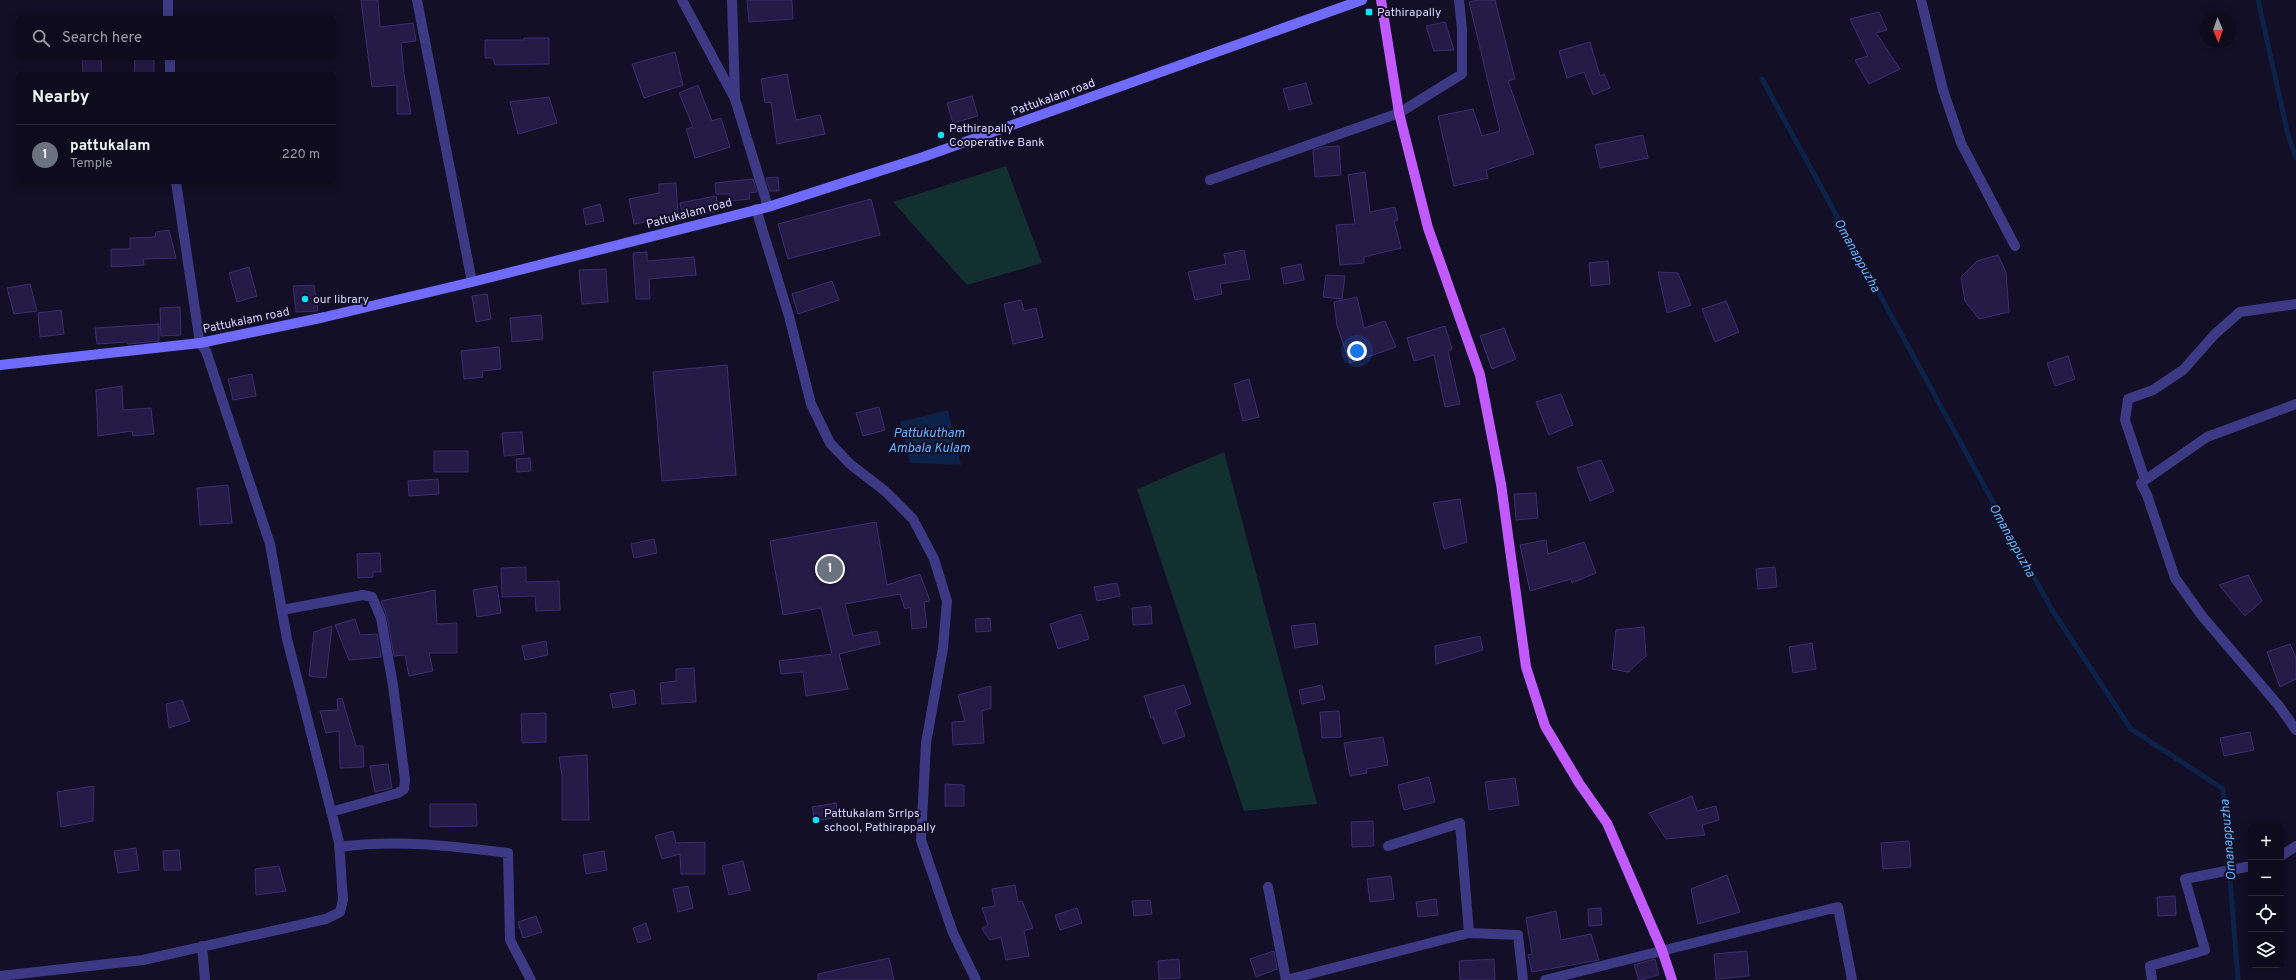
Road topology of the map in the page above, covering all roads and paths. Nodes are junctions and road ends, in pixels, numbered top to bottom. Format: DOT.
graph roads {
  1 [pos="168,0"];
  2 [pos="417,0"];
  3 [pos="682,0"];
  4 [pos="732,0"];
  5 [pos="1362,0"];
  6 [pos="1381,0"];
  7 [pos="1459,0"];
  8 [pos="1920,0"];
  9 [pos="168,16"];
  10 [pos="170,60"];
  11 [pos="170,72"];
  12 [pos="735,99"];
  13 [pos="1399,113"];
  14 [pos="1210,180"];
  15 [pos="176,184"];
  16 [pos="768,207"];
  17 [pos="756,209"];
  18 [pos="2015,246"];
  19 [pos="472,282"];
  20 [pos="2296,304"];
  21 [pos="200,343"];
  22 [pos="0,365"];
  23 [pos="2296,404"];
  24 [pos="2145,480"];
  25 [pos="282,610"];
  26 [pos="2296,730"];
  27 [pos="331,812"];
  28 [pos="1388,846"];
  29 [pos="2296,846"];
  30 [pos="339,847"];
  31 [pos="2284,854"];
  32 [pos="2248,867"];
  33 [pos="1268,887"];
  34 [pos="1469,933"];
  35 [pos="202,946"];
  36 [pos="1662,950"];
  37 [pos="0,976"];
  38 [pos="205,980"];
  39 [pos="531,980"];
  40 [pos="976,980"];
  41 [pos="1286,980"];
  42 [pos="1523,980"];
  43 [pos="1545,980"];
  44 [pos="1672,980"];
  45 [pos="1852,980"];
  46 [pos="2152,980"];
  1 -- 9 [label="street"];
  2 -- 19 [label="street"];
  3 -- 12 [label="street"];
  4 -- 12 [label="street"];
  5 -- 16 [label="main road, Pattukalam road"];
  6 -- 13 [label="main road"];
  7 -- 13 [label="street"];
  8 -- 18 [label="street"];
  10 -- 11 [label="street"];
  12 -- 16 [label="street"];
  13 -- 14 [label="street"];
  13 -- 36 [label="main road"];
  15 -- 21 [label="street"];
  16 -- 17 [label="main road, Pattukalam road"];
  17 -- 19 [label="main road, Pattukalam road"];
  17 -- 40 [label="street"];
  19 -- 21 [label="main road, Pattukalam road"];
  20 -- 24 [label="street"];
  21 -- 22 [label="main road, Pattukalam road"];
  21 -- 25 [label="street"];
  23 -- 24 [label="street"];
  24 -- 26 [label="street"];
  25 -- 27 [label="street"];
  25 -- 27 [label="street"];
  27 -- 30 [label="street"];
  28 -- 34 [label="street"];
  29 -- 31 [label="street"];
  30 -- 35 [label="street"];
  30 -- 39 [label="street"];
  32 -- 46 [label="street"];
  33 -- 41 [label="street"];
  34 -- 41 [label="street"];
  34 -- 42 [label="street"];
  35 -- 37 [label="street"];
  35 -- 38 [label="street"];
  36 -- 43 [label="street"];
  36 -- 44 [label="main road"];
  36 -- 45 [label="street"];
}
